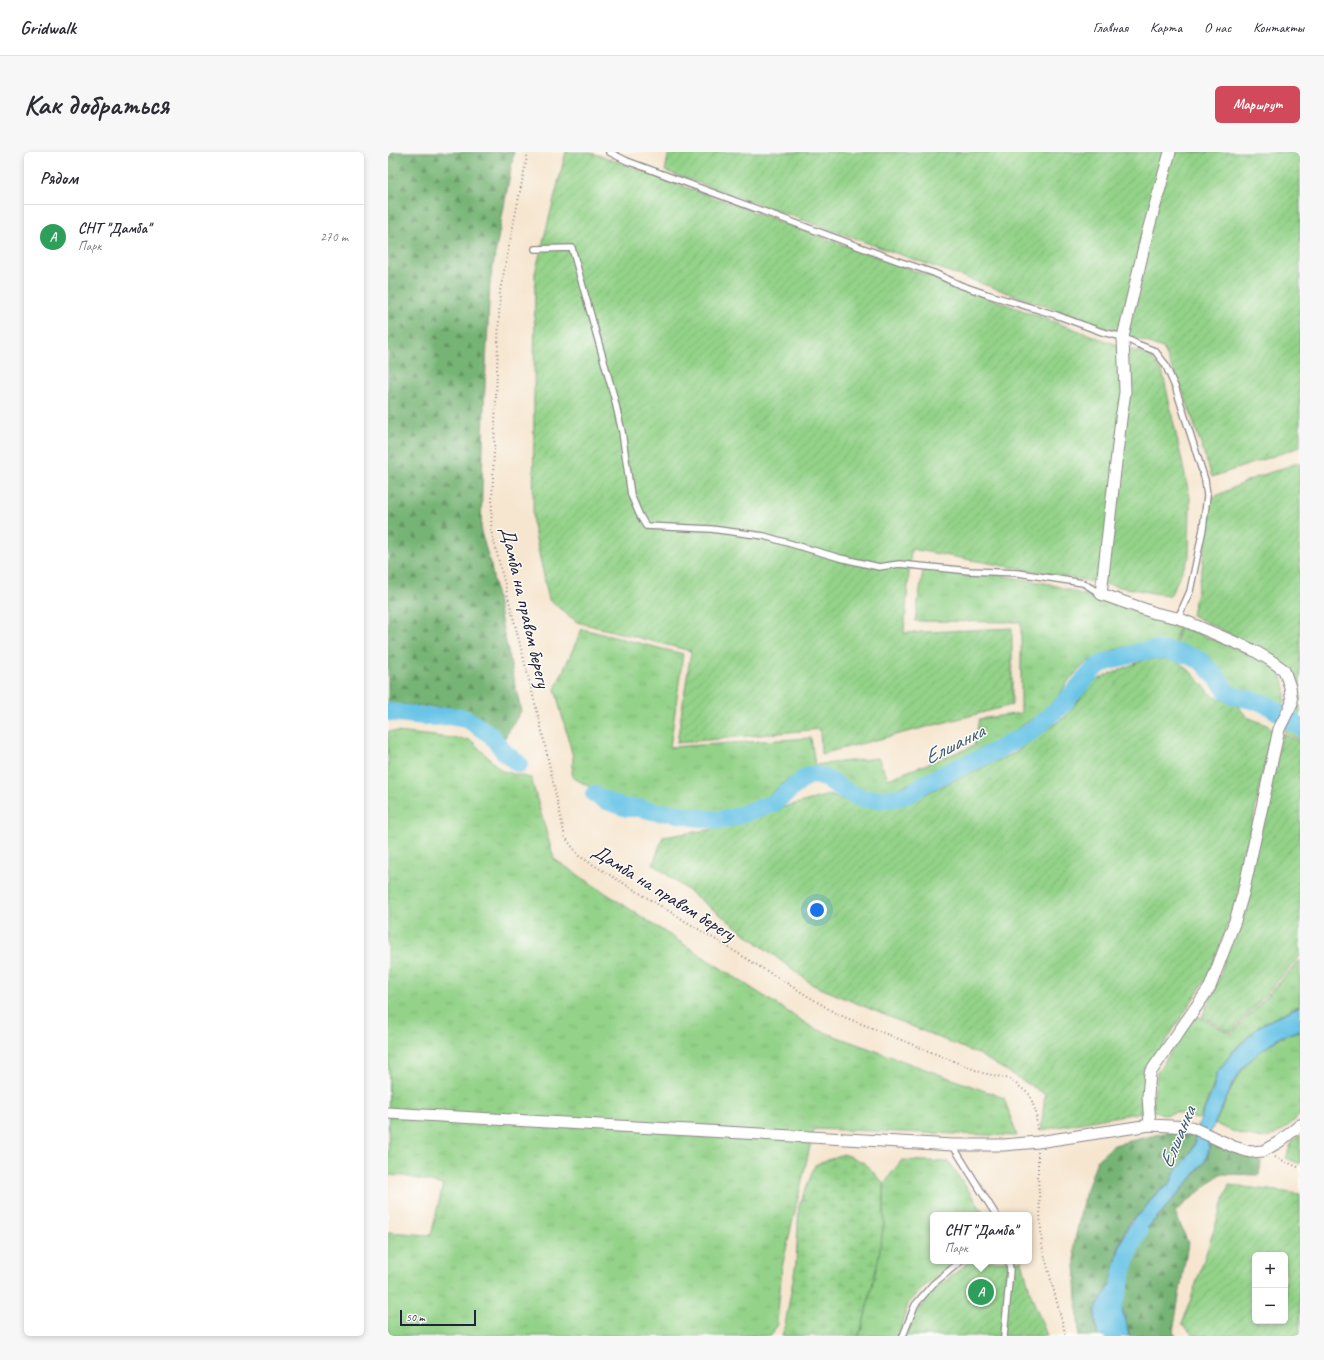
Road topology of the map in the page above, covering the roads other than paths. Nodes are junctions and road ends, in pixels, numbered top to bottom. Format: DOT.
graph roads {
  1 [pos="609,152"];
  2 [pos="1170,152"];
  3 [pos="535,249"];
  4 [pos="1123,337"];
  5 [pos="1101,594"];
  6 [pos="1178,618"];
  7 [pos="388,1113"];
  8 [pos="1150,1125"];
  9 [pos="1300,1125"];
  10 [pos="953,1145"];
  11 [pos="994,1212"];
  12 [pos="956,1264"];
  13 [pos="1009,1264"];
  14 [pos="903,1336"];
  15 [pos="1004,1336"];
  1 -- 4 [label="lane"];
  2 -- 4 [label="street"];
  3 -- 5 [label="lane"];
  4 -- 5 [label="street"];
  4 -- 6 [label="lane"];
  5 -- 6 [label="street"];
  6 -- 8 [label="street"];
  7 -- 10 [label="street"];
  8 -- 9 [label="street"];
  8 -- 10 [label="street"];
  10 -- 11 [label="lane"];
  12 -- 14 [label="lane"];
  13 -- 15 [label="lane"];
}
